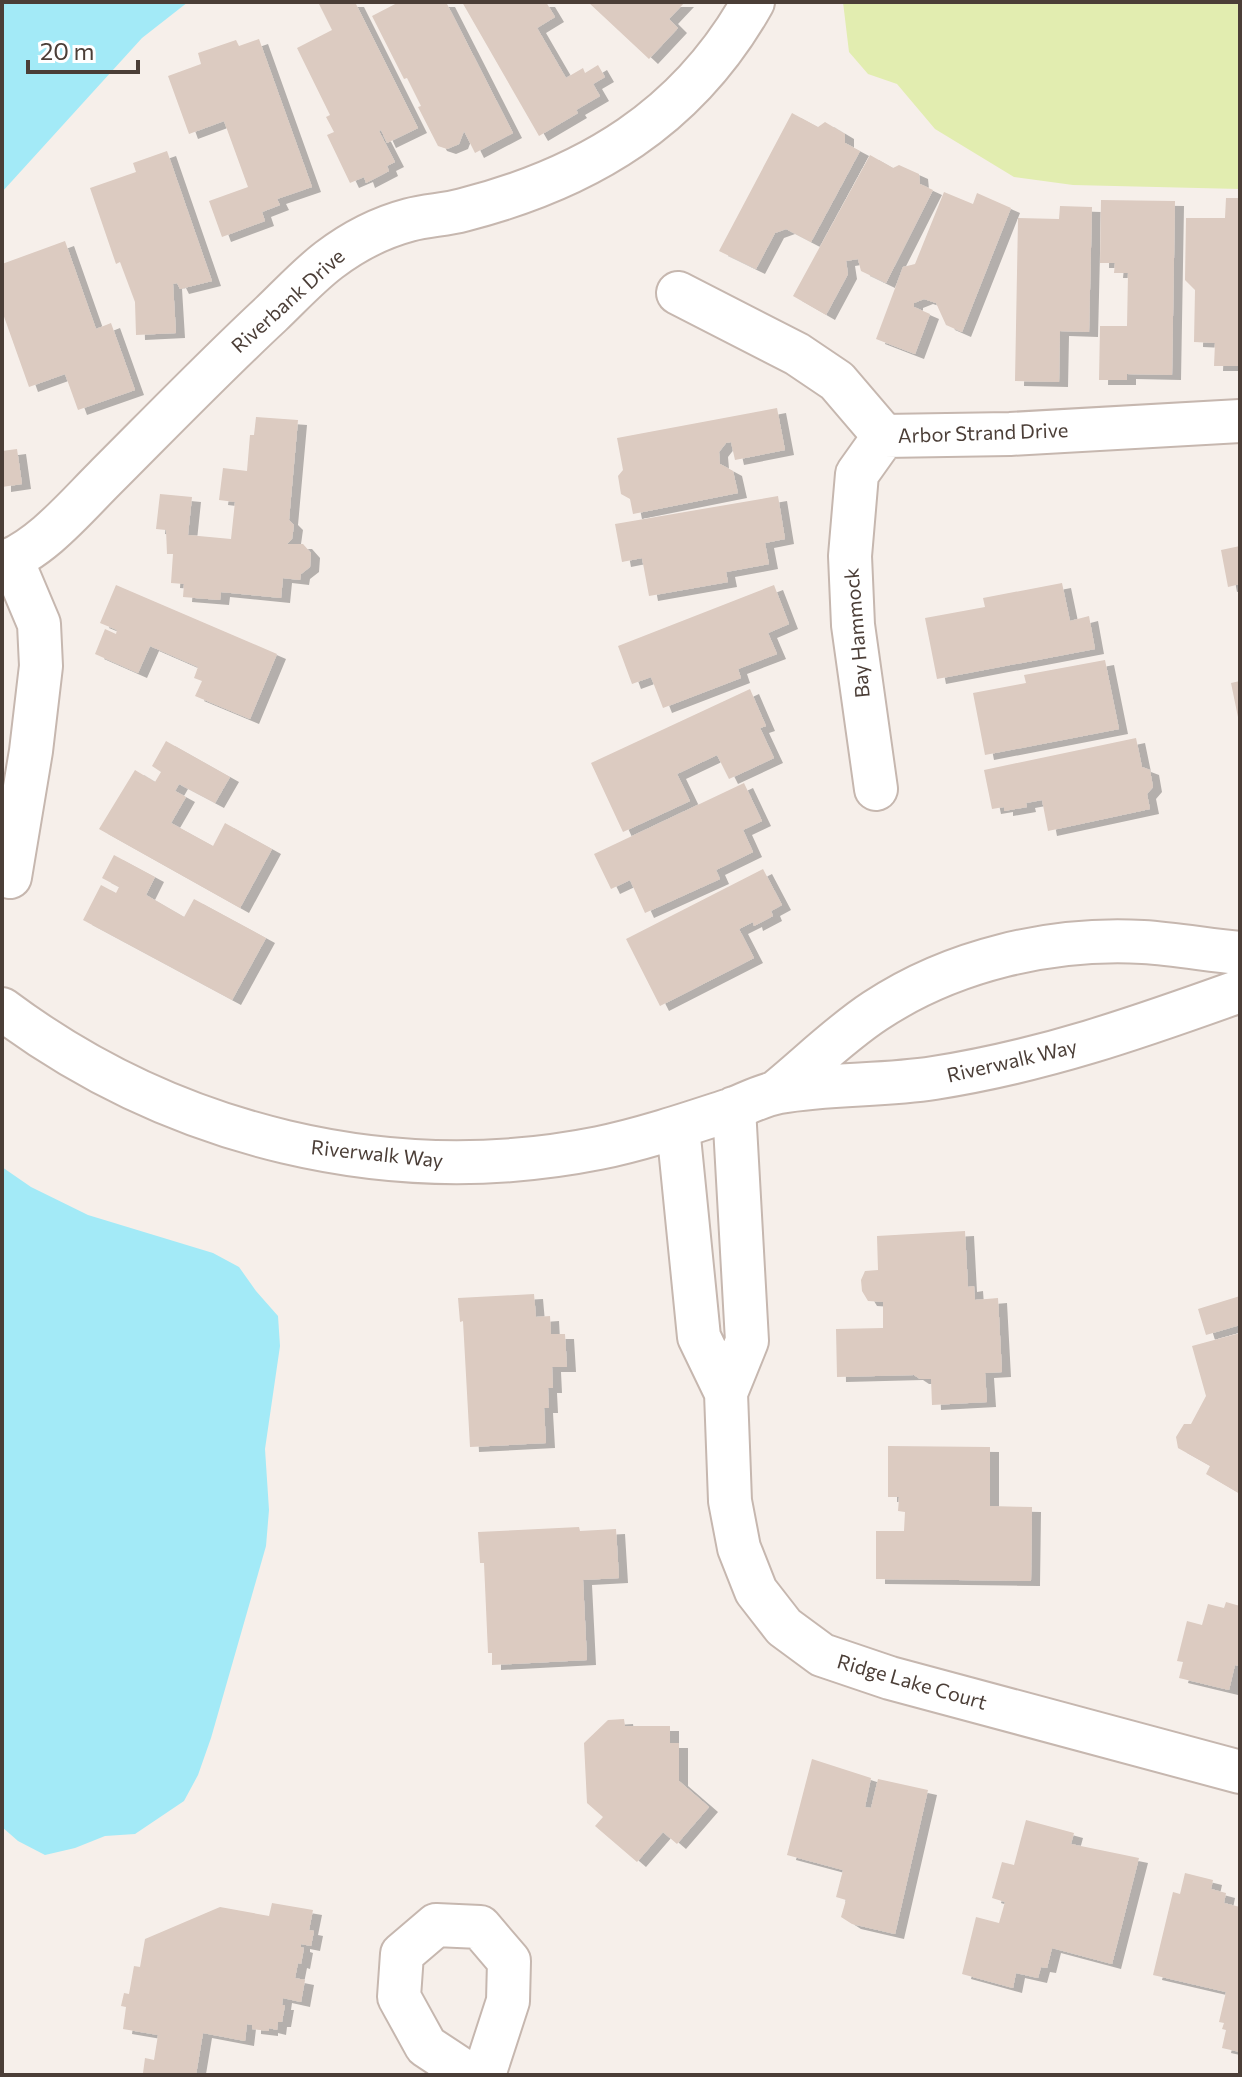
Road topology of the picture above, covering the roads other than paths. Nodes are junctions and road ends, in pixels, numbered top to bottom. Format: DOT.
graph roads {
  1 [pos="753,2"];
  2 [pos="678,293"];
  3 [pos="1240,421"];
  4 [pos="884,436"];
  5 [pos="7,561"];
  6 [pos="876,789"];
  7 [pos="10,877"];
  8 [pos="1240,953"];
  9 [pos="1240,991"];
  10 [pos="2,1009"];
  11 [pos="776,1092"];
  12 [pos="734,1108"];
  13 [pos="678,1127"];
  14 [pos="726,1393"];
  15 [pos="1240,1772"];
  16 [pos="470,2075"];
  17 [pos="484,2075"];
  1 -- 5 [label="street, Riverbank Drive"];
  2 -- 4 [label="street, Arbor Strand Drive"];
  3 -- 4 [label="street, Arbor Strand Drive"];
  4 -- 6 [label="street, Bay Hammock"];
  5 -- 7 [label="street, Riverbank Drive"];
  8 -- 11 [label="street, Riverwalk Way"];
  9 -- 11 [label="street, Riverwalk Way"];
  10 -- 13 [label="street, Riverwalk Way"];
  11 -- 12 [label="street, Riverwalk Way"];
  12 -- 13 [label="street, Riverwalk Way"];
  12 -- 14 [label="street, Ridge Lake Court"];
  13 -- 14 [label="street, Ridge Lake Court"];
  14 -- 15 [label="street, Ridge Lake Court"];
  16 -- 17 [label="street"];
}
